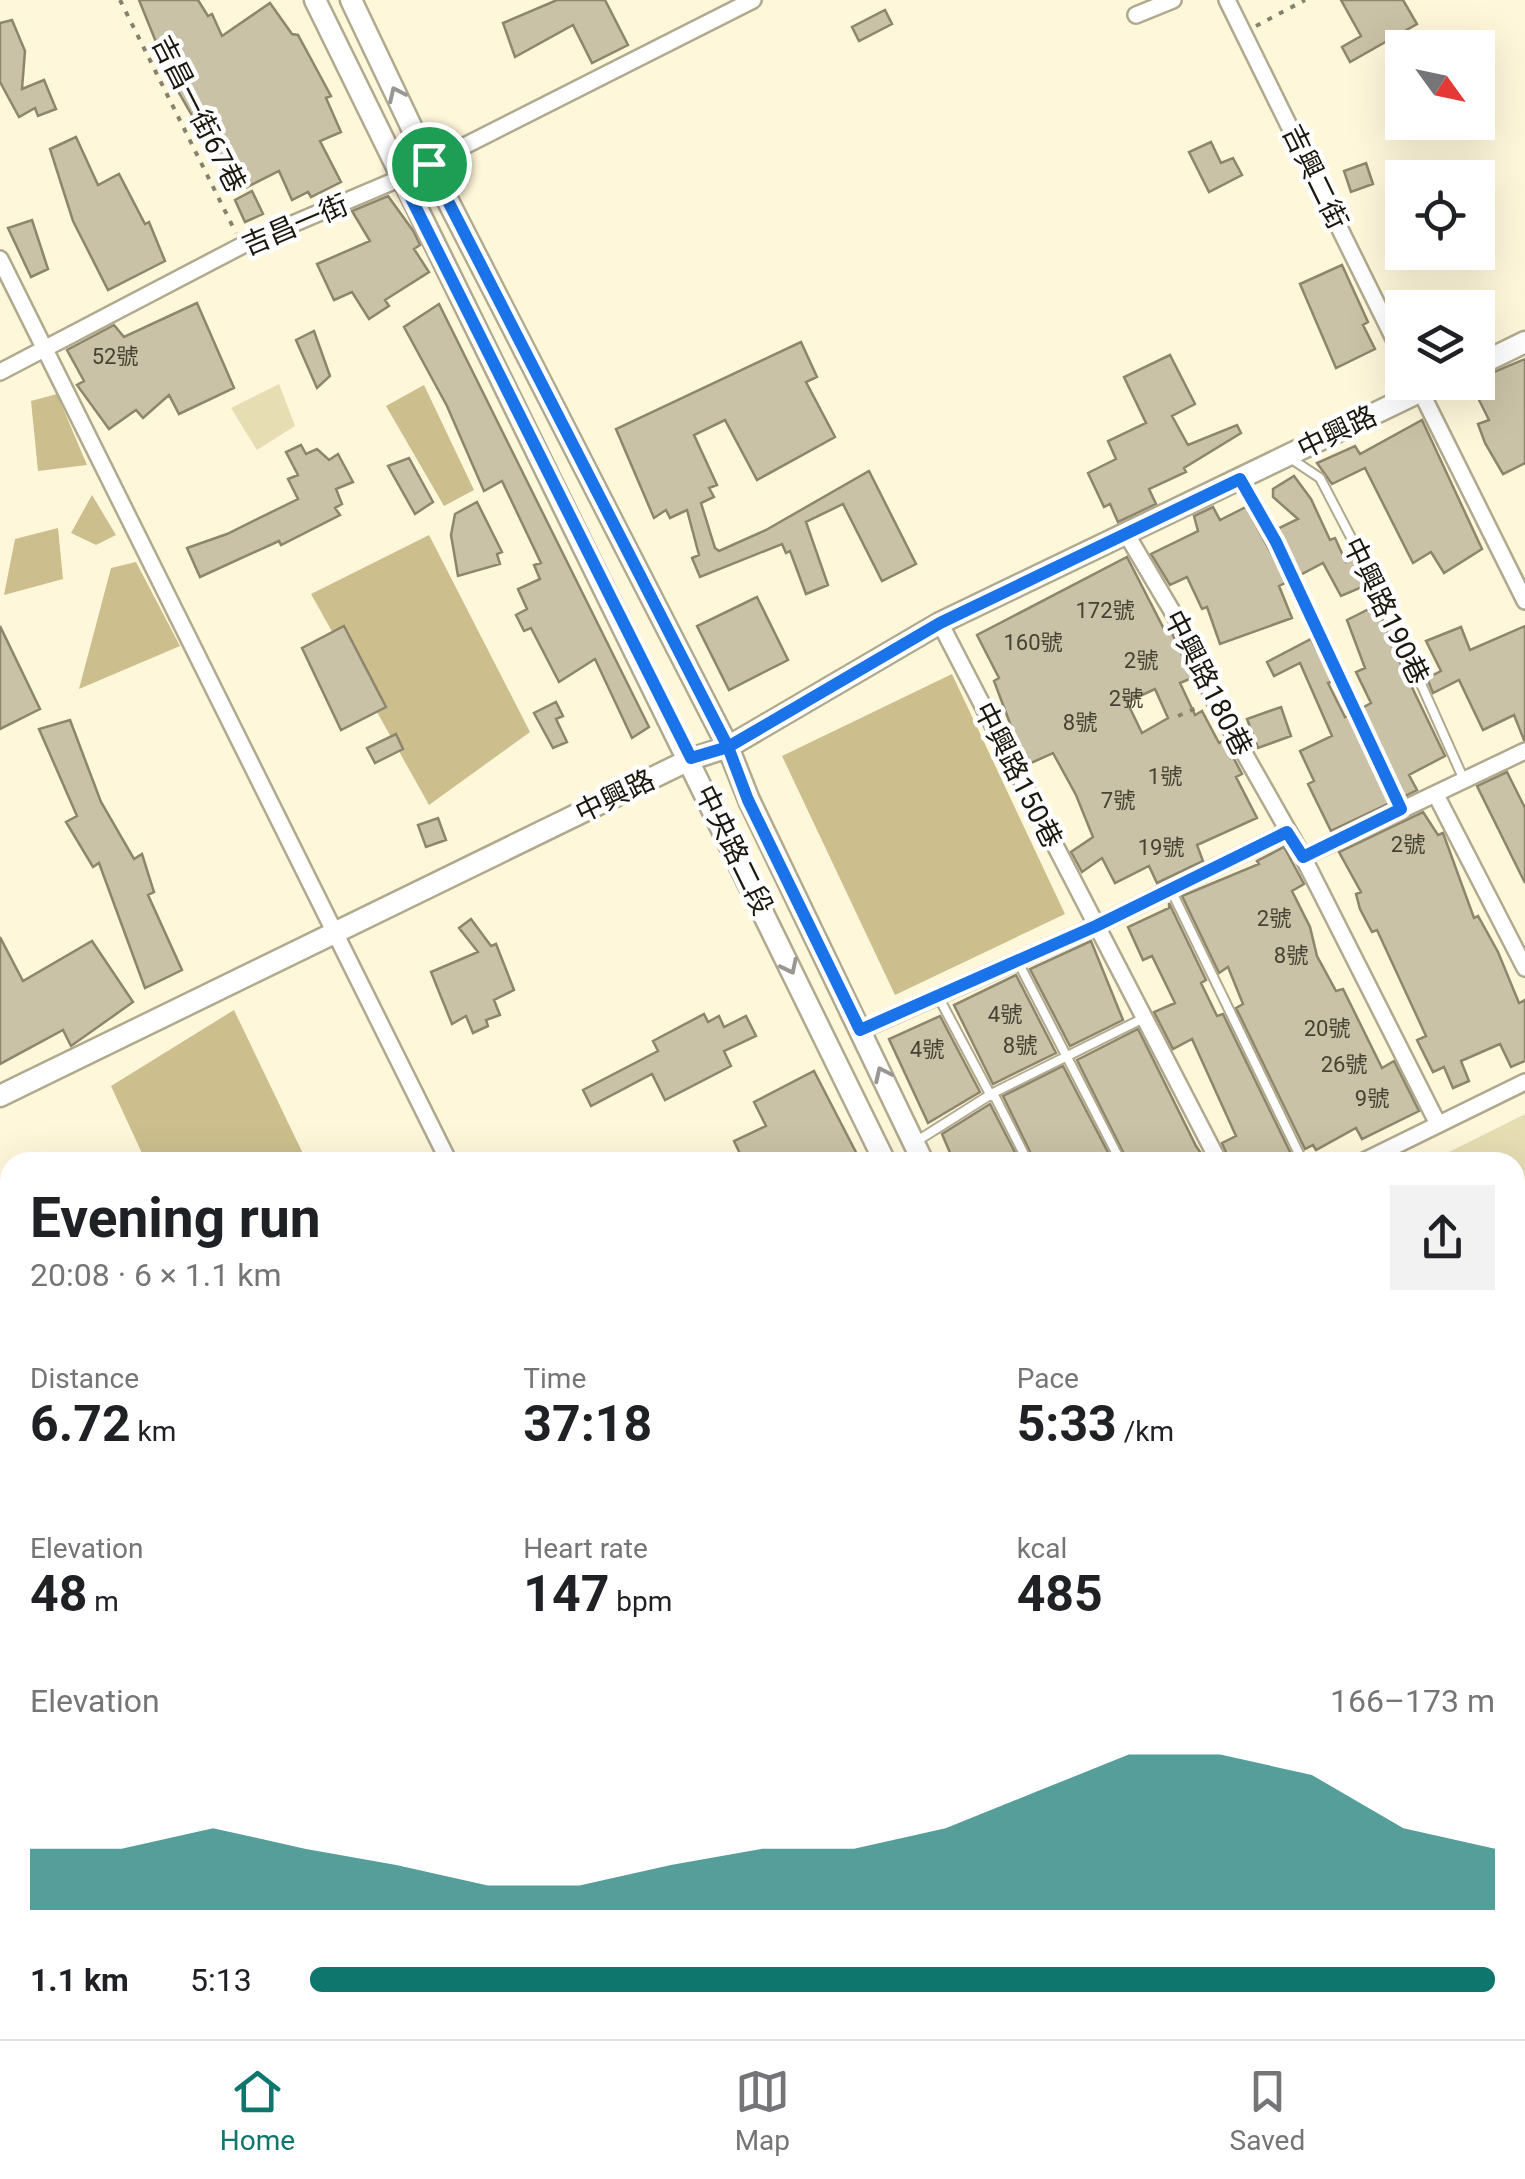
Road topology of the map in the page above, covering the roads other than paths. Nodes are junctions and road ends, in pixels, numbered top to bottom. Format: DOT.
graph roads {
  1 [pos="315,0"];
  2 [pos="352,0"];
  3 [pos="753,0"];
  4 [pos="1174,0"];
  5 [pos="1227,0"];
  6 [pos="1136,15"];
  7 [pos="429,164"];
  8 [pos="401,178"];
  9 [pos="0,259"];
  10 [pos="1385,321"];
  11 [pos="1523,347"];
  12 [pos="45,350"];
  13 [pos="1495,358"];
  14 [pos="0,372"];
  15 [pos="1398,400"];
  16 [pos="1432,400"];
  17 [pos="1288,456"];
  18 [pos="1240,479"];
  19 [pos="1127,535"];
  20 [pos="1525,600"];
  21 [pos="940,623"];
  22 [pos="728,747"];
  23 [pos="1525,750"];
  24 [pos="691,758"];
  25 [pos="1464,780"];
  26 [pos="1436,795"];
  27 [pos="1401,809"];
  28 [pos="1287,832"];
  29 [pos="1303,857"];
  30 [pos="1170,888"];
  31 [pos="1096,926"];
  32 [pos="337,934"];
  33 [pos="1016,959"];
  34 [pos="1525,968"];
  35 [pos="939,998"];
  36 [pos="1146,1017"];
  37 [pos="860,1030"];
  38 [pos="1067,1059"];
  39 [pos="1525,1082"];
  40 [pos="992,1094"];
  41 [pos="0,1096"];
  42 [pos="1438,1124"];
  43 [pos="914,1143"];
  44 [pos="445,1152"];
  45 [pos="880,1152"];
  46 [pos="919,1152"];
  47 [pos="1023,1152"];
  48 [pos="1116,1152"];
  49 [pos="1214,1152"];
  50 [pos="1298,1152"];
  51 [pos="1382,1152"];
  1 -- 8 [label="street, 中央路二段"];
  7 -- 2 [label="street, 中央路二段, one-way"];
  3 -- 7 [label="street, 吉昌一街"];
  4 -- 6 [label="street"];
  5 -- 10 [label="street, 吉興二街"];
  7 -- 8 [label="street, 吉昌一街"];
  7 -- 22 [label="street, 中央路二段"];
  8 -- 12 [label="street, 吉昌一街"];
  8 -- 24 [label="street, 中央路二段"];
  9 -- 12 [label="street"];
  11 -- 13 [label="street"];
  12 -- 14 [label="street, 吉昌一街"];
  12 -- 32 [label="street"];
  15 -- 17 [label="street, 中興路"];
  16 -- 20 [label="street"];
  17 -- 18 [label="street, 中興路"];
  17 -- 25 [label="lane, 中興路190巷"];
  18 -- 19 [label="street, 中興路"];
  18 -- 27 [label="lane"];
  19 -- 21 [label="street, 中興路"];
  19 -- 28 [label="street, 中興路180巷"];
  21 -- 22 [label="street, 中興路"];
  21 -- 31 [label="street, 中興路150巷"];
  22 -- 24 [label="street, 中興路"];
  22 -- 37 [label="street, 中央路二段"];
  23 -- 25 [label="street"];
  24 -- 32 [label="street, 中興路"];
  24 -- 45 [label="street, 中央路二段, one-way"];
  25 -- 26 [label="street"];
  26 -- 27 [label="street"];
  26 -- 34 [label="street"];
  27 -- 29 [label="street"];
  28 -- 29 [label="street, 中興路180巷"];
  28 -- 30 [label="street"];
  29 -- 42 [label="street, 中興路180巷"];
  30 -- 31 [label="street"];
  30 -- 50 [label="lane"];
  31 -- 33 [label="street"];
  31 -- 36 [label="street, 中興路150巷"];
  32 -- 41 [label="street, 中興路"];
  32 -- 44 [label="street"];
  33 -- 35 [label="street"];
  33 -- 38 [label="lane"];
  35 -- 37 [label="street"];
  35 -- 40 [label="lane"];
  36 -- 38 [label="lane"];
  36 -- 49 [label="street, 中興路150巷"];
  43 -- 37 [label="street, 中央路二段, one-way"];
  38 -- 40 [label="lane"];
  38 -- 48 [label="lane"];
  39 -- 42 [label="street"];
  40 -- 43 [label="lane"];
  40 -- 47 [label="lane"];
  42 -- 51 [label="street"];
  43 -- 46 [label="street, 中央路二段"];
}
